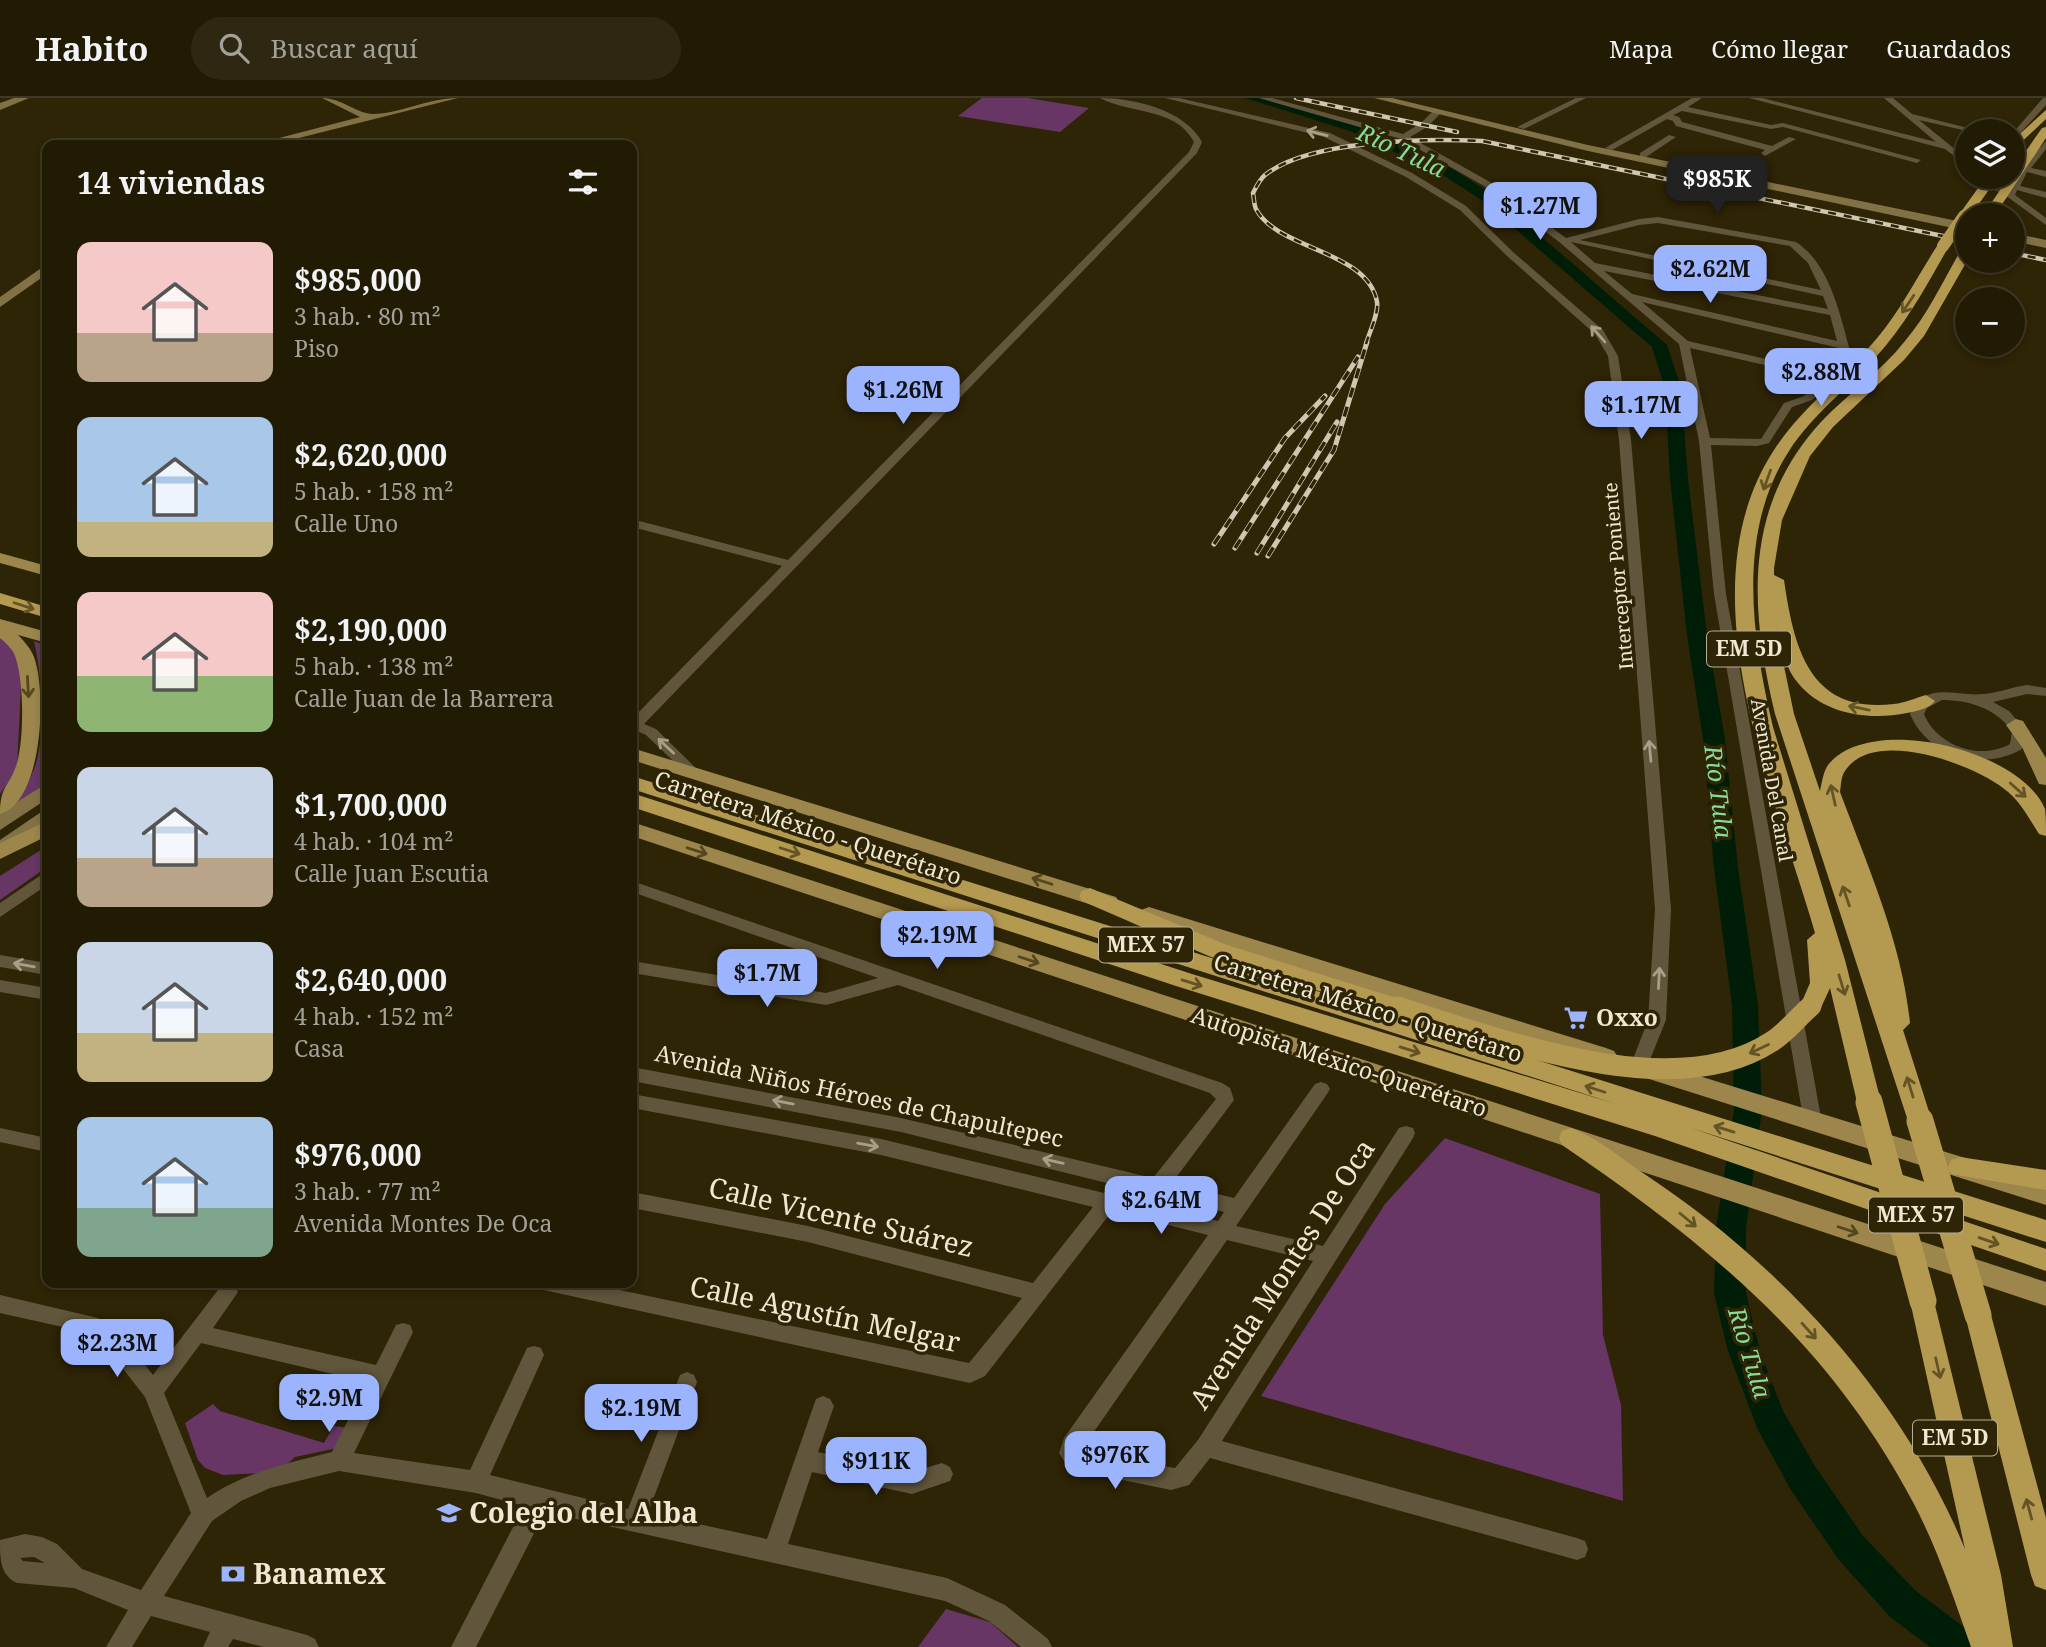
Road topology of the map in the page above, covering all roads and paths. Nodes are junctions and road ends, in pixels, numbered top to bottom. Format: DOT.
graph roads {
  1 [pos="24,98"];
  2 [pos="327,98"];
  3 [pos="453,98"];
  4 [pos="1104,98"];
  5 [pos="1169,98"];
  6 [pos="1263,98"];
  7 [pos="1379,98"];
  8 [pos="1399,98"];
  9 [pos="1581,98"];
  10 [pos="1698,98"];
  11 [pos="1754,98"];
  12 [pos="1888,98"];
  13 [pos="2046,100"];
  14 [pos="0,107"];
  15 [pos="1681,108"];
  16 [pos="1437,112"];
  17 [pos="2046,113"];
  18 [pos="1909,115"];
  19 [pos="1666,116"];
  20 [pos="370,118"];
  21 [pos="1757,124"];
  22 [pos="2025,125"];
  23 [pos="1955,126"];
  24 [pos="1521,127"];
  25 [pos="2046,130"];
  26 [pos="2025,135"];
  27 [pos="1404,137"];
  28 [pos="1672,137"];
  29 [pos="1730,138"];
  30 [pos="1791,139"];
  31 [pos="279,140"];
  32 [pos="1947,147"];
  33 [pos="2045,147"];
  34 [pos="1609,148"];
  35 [pos="1955,153"];
  36 [pos="1643,155"];
  37 [pos="1917,160"];
  38 [pos="2025,169"];
  39 [pos="2046,174"];
  40 [pos="2013,189"];
  41 [pos="2011,192"];
  42 [pos="2046,195"];
  43 [pos="1997,203"];
  44 [pos="1955,220"];
  45 [pos="1955,220"];
  46 [pos="2046,222"];
  47 [pos="1955,233"];
  48 [pos="2025,234"];
  49 [pos="2046,238"];
  50 [pos="1565,240"];
  51 [pos="2025,240"];
  52 [pos="2046,244"];
  53 [pos="1593,265"];
  54 [pos="1955,271"];
  55 [pos="42,272"];
  56 [pos="1787,287"];
  57 [pos="1827,294"];
  58 [pos="1628,296"];
  59 [pos="1778,302"];
  60 [pos="0,303"];
  61 [pos="1834,313"];
  62 [pos="1684,343"];
  63 [pos="1844,346"];
  64 [pos="1828,376"];
  65 [pos="1705,440"];
  66 [pos="1775,514"];
  67 [pos="637,524"];
  68 [pos="0,558"];
  69 [pos="789,564"];
  70 [pos="42,570"];
  71 [pos="0,583"];
  72 [pos="42,596"];
  73 [pos="0,598"];
  74 [pos="42,611"];
  75 [pos="0,626"];
  76 [pos="42,637"];
  77 [pos="2046,692"];
  78 [pos="2007,693"];
  79 [pos="1967,698"];
  80 [pos="1926,701"];
  81 [pos="637,720"];
  82 [pos="2013,722"];
  83 [pos="637,726"];
  84 [pos="1919,746"];
  85 [pos="1955,749"];
  86 [pos="637,756"];
  87 [pos="1980,766"];
  88 [pos="695,774"];
  89 [pos="2046,779"];
  90 [pos="637,784"];
  91 [pos="42,793"];
  92 [pos="637,802"];
  93 [pos="0,807"];
  94 [pos="637,813"];
  95 [pos="42,819"];
  96 [pos="0,822"];
  97 [pos="2046,829"];
  98 [pos="42,830"];
  99 [pos="637,832"];
  100 [pos="760,841"];
  101 [pos="0,851"];
  102 [pos="42,881"];
  103 [pos="637,888"];
  104 [pos="1090,896"];
  105 [pos="0,911"];
  106 [pos="1821,914"];
  107 [pos="0,961"];
  108 [pos="42,968"];
  109 [pos="637,968"];
  110 [pos="899,978"];
  111 [pos="0,986"];
  112 [pos="42,993"];
  113 [pos="1900,1054"];
  114 [pos="1639,1067"];
  115 [pos="637,1075"];
  116 [pos="708,1088"];
  117 [pos="1321,1089"];
  118 [pos="736,1093"];
  119 [pos="637,1102"];
  120 [pos="695,1113"];
  121 [pos="724,1118"];
  122 [pos="1659,1118"];
  123 [pos="1804,1120"];
  124 [pos="1406,1133"];
  125 [pos="0,1135"];
  126 [pos="1571,1138"];
  127 [pos="42,1143"];
  128 [pos="1787,1160"];
  129 [pos="1960,1167"];
  130 [pos="1643,1172"];
  131 [pos="1126,1179"];
  132 [pos="2046,1180"];
  133 [pos="1156,1186"];
  134 [pos="2046,1194"];
  135 [pos="637,1201"];
  136 [pos="1109,1202"];
  137 [pos="1238,1208"];
  138 [pos="1140,1209"];
  139 [pos="1222,1231"];
  140 [pos="2046,1231"];
  141 [pos="1327,1256"];
  142 [pos="2046,1259"];
  143 [pos="569,1288"];
  144 [pos="228,1292"];
  145 [pos="1038,1293"];
  146 [pos="2046,1294"];
  147 [pos="0,1304"];
  148 [pos="403,1332"];
  149 [pos="197,1333"];
  150 [pos="534,1355"];
  151 [pos="381,1376"];
  152 [pos="687,1382"];
  153 [pos="153,1391"];
  154 [pos="823,1406"];
  155 [pos="1206,1447"];
  156 [pos="805,1460"];
  157 [pos="339,1461"];
  158 [pos="942,1474"];
  159 [pos="476,1482"];
  160 [pos="539,1500"];
  161 [pos="204,1513"];
  162 [pos="634,1521"];
  163 [pos="1577,1549"];
  164 [pos="0,1551"];
  165 [pos="774,1551"];
  166 [pos="2046,1576"];
  167 [pos="74,1577"];
  168 [pos="146,1601"];
  169 [pos="228,1625"];
  170 [pos="118,1647"];
  171 [pos="215,1647"];
  172 [pos="307,1647"];
  173 [pos="463,1647"];
  174 [pos="1040,1647"];
  175 [pos="1987,1647"];
  176 [pos="1997,1647"];
  1 -- 14 [label="main road"];
  2 -- 20 [label="main road"];
  3 -- 20 [label="main road"];
  4 -- 69 [label="street"];
  114 -- 5 [label="street, Interceptor Poniente, one-way"];
  6 -- 27 [label="street"];
  7 -- 16 [label="main road"];
  8 -- 24 [label="main road"];
  9 -- 24 [label="street"];
  10 -- 15 [label="street"];
  11 -- 32 [label="street"];
  12 -- 18 [label="street"];
  13 -- 22 [label="street"];
  15 -- 19 [label="street"];
  15 -- 21 [label="street"];
  16 -- 27 [label="street"];
  16 -- 44 [label="main road"];
  17 -- 26 [label="highway"];
  18 -- 23 [label="street"];
  18 -- 32 [label="street"];
  19 -- 29 [label="street"];
  19 -- 34 [label="street"];
  20 -- 31 [label="main road"];
  21 -- 29 [label="street"];
  21 -- 37 [label="street"];
  24 -- 34 [label="main road"];
  25 -- 43 [label="highway"];
  27 -- 50 [label="street"];
  28 -- 36 [label="street"];
  29 -- 30 [label="street"];
  32 -- 35 [label="street"];
  33 -- 38 [label="street"];
  34 -- 36 [label="main road"];
  36 -- 45 [label="main road"];
  38 -- 39 [label="street"];
  40 -- 41 [label="street"];
  41 -- 42 [label="street"];
  41 -- 46 [label="street"];
  47 -- 106 [label="highway, EM 5D, one-way, bridge"];
  48 -- 49 [label="main road"];
  50 -- 53 [label="street"];
  50 -- 56 [label="street"];
  50 -- 57 [label="street"];
  51 -- 52 [label="main road"];
  53 -- 58 [label="street"];
  53 -- 59 [label="street"];
  54 -- 66 [label="highway, EM 5D"];
  55 -- 60 [label="main road"];
  56 -- 57 [label="street"];
  56 -- 59 [label="street"];
  57 -- 61 [label="street"];
  58 -- 62 [label="street"];
  58 -- 63 [label="street"];
  59 -- 61 [label="street"];
  61 -- 63 [label="street"];
  62 -- 64 [label="street"];
  62 -- 65 [label="street, Avenida Del Canal"];
  63 -- 64 [label="street"];
  64 -- 65 [label="street"];
  65 -- 123 [label="street, Avenida Del Canal"];
  80 -- 66 [label="highway, one-way"];
  113 -- 66 [label="highway, EM 5D, one-way"];
  67 -- 69 [label="street"];
  68 -- 70 [label="main road"];
  69 -- 81 [label="street"];
  71 -- 72 [label="highway"];
  73 -- 74 [label="highway, one-way"];
  75 -- 76 [label="main road"];
  75 -- 93 [label="main road, one-way"];
  77 -- 78 [label="street"];
  78 -- 79 [label="street"];
  78 -- 82 [label="street"];
  79 -- 80 [label="street"];
  79 -- 82 [label="street"];
  80 -- 85 [label="street"];
  82 -- 85 [label="street"];
  82 -- 89 [label="main road"];
  88 -- 83 [label="street, one-way"];
  84 -- 85 [label="highway"];
  84 -- 87 [label="highway"];
  113 -- 84 [label="highway, one-way"];
  85 -- 87 [label="highway"];
  86 -- 88 [label="main road"];
  87 -- 97 [label="highway, one-way"];
  104 -- 88 [label="main road, one-way"];
  122 -- 90 [label="highway, Carretera México - Querétaro / MEX 57, one-way"];
  91 -- 96 [label="main road"];
  92 -- 100 [label="highway, Carretera México - Querétaro / MEX 57"];
  94 -- 100 [label="highway"];
  95 -- 101 [label="main road"];
  98 -- 101 [label="main road"];
  99 -- 126 [label="main road, Autopista México-Querétaro, one-way"];
  100 -- 122 [label="highway, Carretera México - Querétaro / MEX 57, one-way"];
  102 -- 105 [label="street"];
  103 -- 110 [label="street"];
  106 -- 104 [label="highway, one-way, bridge"];
  104 -- 114 [label="main road"];
  106 -- 176 [label="highway, EM 5D, one-way, bridge"];
  108 -- 107 [label="street, one-way"];
  109 -- 110 [label="street"];
  110 -- 133 [label="street"];
  111 -- 112 [label="street"];
  166 -- 113 [label="highway, EM 5D, one-way, bridge"];
  114 -- 123 [label="main road"];
  115 -- 116 [label="street, Avenida Niños Héroes de Chapultepec"];
  116 -- 118 [label="street, Avenida Niños Héroes de Chapultepec"];
  116 -- 120 [label="street"];
  117 -- 137 [label="street"];
  118 -- 121 [label="street"];
  131 -- 118 [label="street, Avenida Niños Héroes de Chapultepec, one-way"];
  119 -- 120 [label="street, Avenida Niños Héroes de Chapultepec"];
  120 -- 121 [label="street, Avenida Niños Héroes de Chapultepec"];
  121 -- 136 [label="street, Avenida Niños Héroes de Chapultepec, one-way"];
  122 -- 128 [label="highway, Carretera México - Querétaro / MEX 57"];
  123 -- 129 [label="main road"];
  124 -- 141 [label="street, Avenida Montes De Oca"];
  125 -- 127 [label="street"];
  126 -- 130 [label="highway"];
  128 -- 140 [label="highway, Carretera México - Querétaro / MEX 57"];
  128 -- 142 [label="highway, Carretera México - Querétaro / MEX 57, one-way"];
  129 -- 132 [label="highway"];
  129 -- 134 [label="main road"];
  130 -- 146 [label="main road, one-way"];
  130 -- 175 [label="highway, one-way"];
  131 -- 133 [label="street, Avenida Niños Héroes de Chapultepec"];
  131 -- 136 [label="street, Calle Agustín Melgar"];
  133 -- 137 [label="street, Avenida Niños Héroes de Chapultepec"];
  133 -- 138 [label="street"];
  135 -- 145 [label="street, Calle Vicente Suárez"];
  136 -- 138 [label="street, Avenida Niños Héroes de Chapultepec"];
  136 -- 145 [label="street, Calle Agustín Melgar"];
  137 -- 139 [label="street"];
  138 -- 139 [label="street, Avenida Niños Héroes de Chapultepec"];
  139 -- 141 [label="street, Avenida Niños Héroes de Chapultepec"];
  139 -- 155 [label="street, Avenida Montes De Oca"];
  141 -- 155 [label="street, Avenida Montes De Oca"];
  143 -- 145 [label="street, Calle Agustín Melgar"];
  144 -- 149 [label="street"];
  147 -- 153 [label="street"];
  148 -- 151 [label="street"];
  149 -- 151 [label="street"];
  149 -- 153 [label="street"];
  150 -- 159 [label="street"];
  151 -- 157 [label="street"];
  152 -- 162 [label="street"];
  153 -- 161 [label="street"];
  154 -- 156 [label="street"];
  155 -- 163 [label="street"];
  156 -- 158 [label="street"];
  156 -- 165 [label="street"];
  157 -- 159 [label="street"];
  157 -- 161 [label="street"];
  159 -- 160 [label="street"];
  160 -- 162 [label="street"];
  160 -- 173 [label="street"];
  161 -- 168 [label="street"];
  162 -- 165 [label="street"];
  164 -- 167 [label="street"];
  164 -- 167 [label="street"];
  165 -- 174 [label="street"];
  167 -- 168 [label="street"];
  168 -- 169 [label="street"];
  168 -- 170 [label="street"];
  169 -- 171 [label="street"];
  169 -- 172 [label="street"];
}
